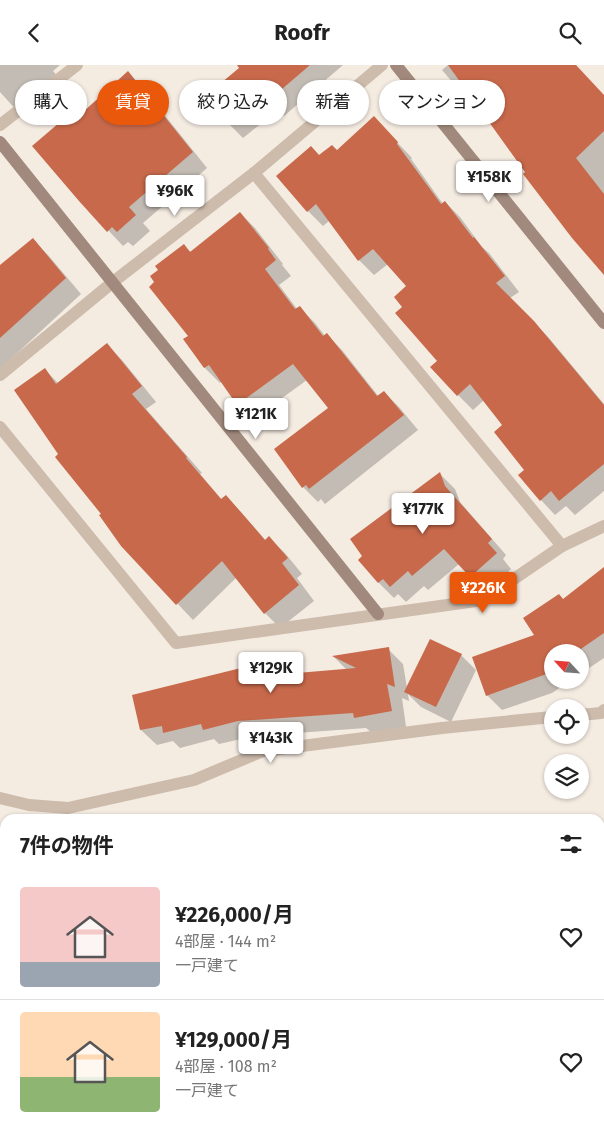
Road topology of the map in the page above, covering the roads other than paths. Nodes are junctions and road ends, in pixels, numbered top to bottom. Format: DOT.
graph roads {
  1 [pos="77,65"];
  2 [pos="382,65"];
  3 [pos="396,65"];
  4 [pos="0,125"];
  5 [pos="0,142"];
  6 [pos="254,173"];
  7 [pos="113,282"];
  8 [pos="604,323"];
  9 [pos="0,375"];
  10 [pos="0,427"];
  11 [pos="604,526"];
  12 [pos="562,546"];
  13 [pos="378,614"];
  14 [pos="604,710"];
  15 [pos="589,714"];
  16 [pos="544,718"];
  17 [pos="0,798"];
  1 -- 4 [label="street"];
  2 -- 6 [label="street"];
  3 -- 8 [label="street"];
  5 -- 7 [label="street"];
  6 -- 7 [label="street"];
  6 -- 12 [label="street"];
  7 -- 9 [label="street"];
  7 -- 13 [label="street"];
  10 -- 13 [label="street"];
  11 -- 12 [label="street"];
  12 -- 13 [label="street"];
  14 -- 15 [label="street"];
  16 -- 17 [label="street"];
}
